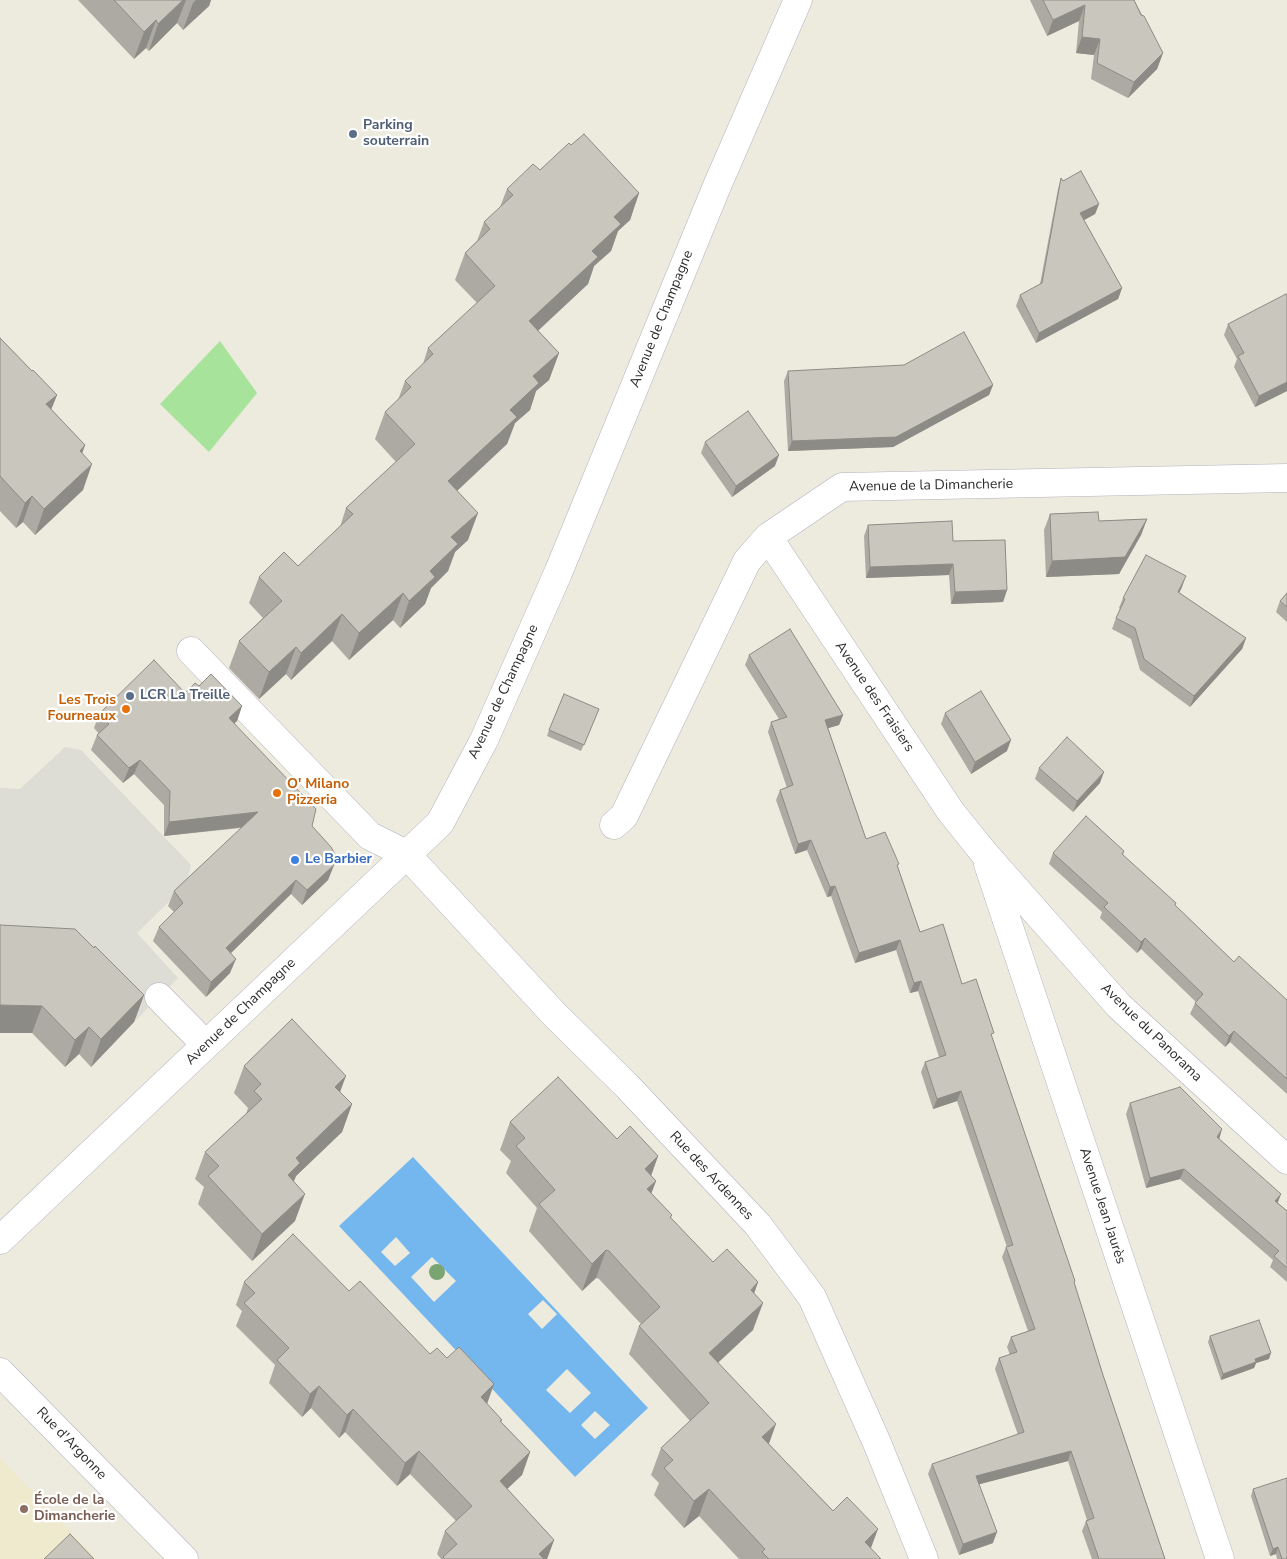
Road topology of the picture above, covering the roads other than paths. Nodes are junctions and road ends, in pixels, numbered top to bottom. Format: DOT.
graph roads {
  1 [pos="798,0"];
  2 [pos="1287,478"];
  3 [pos="768,537"];
  4 [pos="191,651"];
  5 [pos="614,825"];
  6 [pos="984,853"];
  7 [pos="406,854"];
  8 [pos="159,997"];
  9 [pos="206,1045"];
  10 [pos="1287,1160"];
  11 [pos="0,1240"];
  12 [pos="0,1372"];
  13 [pos="184,1559"];
  14 [pos="924,1559"];
  15 [pos="1220,1559"];
  1 -- 7 [label="street, Avenue de Champagne"];
  2 -- 3 [label="street, Avenue de la Dimancherie"];
  3 -- 5 [label="street, Avenue de la Dimancherie"];
  3 -- 6 [label="street, Avenue des Fraisiers"];
  4 -- 7 [label="street"];
  6 -- 10 [label="street, Avenue du Panorama"];
  6 -- 15 [label="street, Avenue Jean Jaurès"];
  7 -- 9 [label="street, Avenue de Champagne"];
  7 -- 14 [label="street, Rue des Ardennes"];
  8 -- 9 [label="street"];
  9 -- 11 [label="street, Avenue de Champagne"];
  12 -- 13 [label="street, Rue d'Argonne"];
}
